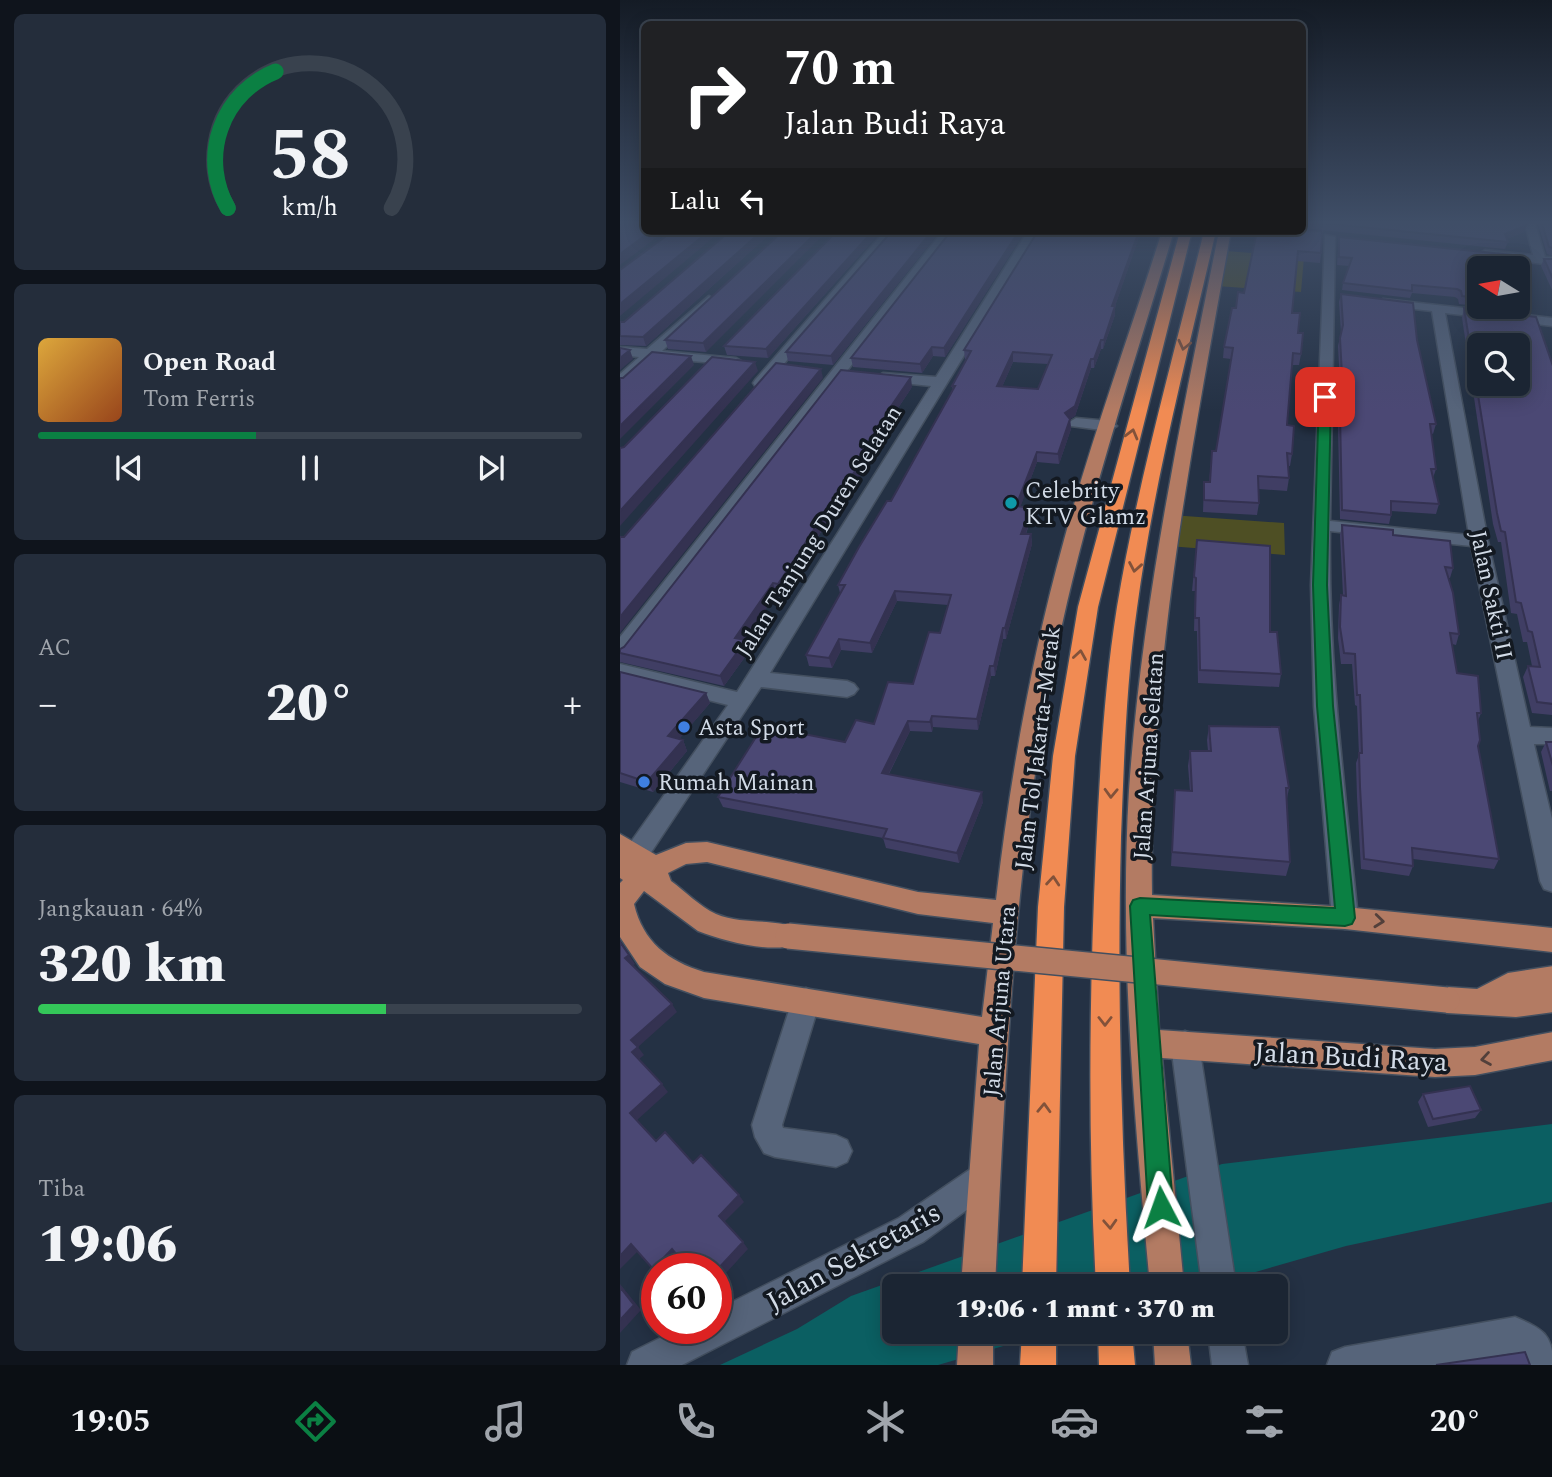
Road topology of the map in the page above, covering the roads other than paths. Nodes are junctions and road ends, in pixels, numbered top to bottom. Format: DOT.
graph roads {
  1 [pos="846,284"];
  2 [pos="910,284"];
  3 [pos="998,284"];
  4 [pos="1152,284"];
  5 [pos="1172,284"];
  6 [pos="1198,284"];
  7 [pos="1215,284"];
  8 [pos="1331,284"];
  9 [pos="724,286"];
  10 [pos="1375,300"];
  11 [pos="1438,308"];
  12 [pos="1553,322"];
  13 [pos="724,348"];
  14 [pos="620,351"];
  15 [pos="650,354"];
  16 [pos="712,360"];
  17 [pos="782,367"];
  18 [pos="845,373"];
  19 [pos="694,378"];
  20 [pos="620,382"];
  21 [pos="940,382"];
  22 [pos="748,397"];
  23 [pos="1076,423"];
  24 [pos="1109,426"];
  25 [pos="1322,525"];
  26 [pos="1479,541"];
  27 [pos="620,651"];
  28 [pos="620,671"];
  29 [pos="756,679"];
  30 [pos="847,689"];
  31 [pos="742,701"];
  32 [pos="1522,734"];
  33 [pos="1553,736"];
  34 [pos="639,866"];
  35 [pos="1553,881"];
  36 [pos="621,902"];
  37 [pos="1140,906"];
  38 [pos="1007,914"];
  39 [pos="1345,918"];
  40 [pos="1553,940"];
  41 [pos="1553,979"];
  42 [pos="1553,999"];
  43 [pos="806,1001"];
  44 [pos="1481,1001"];
  45 [pos="994,1033"];
  46 [pos="1148,1043"];
  47 [pos="1185,1045"];
  48 [pos="1553,1046"];
  49 [pos="836,1151"];
  50 [pos="982,1192"];
  51 [pos="979,1274"];
  52 [pos="1039,1274"];
  53 [pos="1112,1274"];
  54 [pos="1166,1274"];
  55 [pos="1217,1274"];
  56 [pos="976,1344"];
  57 [pos="1039,1344"];
  58 [pos="1351,1364"];
  59 [pos="645,1365"];
  60 [pos="975,1365"];
  61 [pos="1038,1365"];
  62 [pos="1545,1365"];
  1 -- 17 [label="street"];
  2 -- 18 [label="street"];
  3 -- 21 [label="street, Jalan Tanjung Duren Selatan"];
  4 -- 24 [label="main road, Jalan Arjuna Utara"];
  52 -- 5 [label="highway, Jalan Tol Jakarta–Merak, one-way"];
  6 -- 53 [label="highway, one-way"];
  7 -- 37 [label="main road, Jalan Arjuna Selatan"];
  8 -- 25 [label="street"];
  9 -- 15 [label="street"];
  10 -- 11 [label="street"];
  11 -- 12 [label="street"];
  11 -- 26 [label="street, Jalan Sakti II"];
  13 -- 16 [label="street"];
  14 -- 15 [label="street"];
  15 -- 16 [label="street"];
  15 -- 20 [label="street"];
  16 -- 17 [label="street"];
  16 -- 19 [label="street"];
  17 -- 22 [label="street"];
  18 -- 21 [label="street"];
  18 -- 27 [label="street"];
  21 -- 29 [label="street, Jalan Tanjung Duren Selatan"];
  23 -- 24 [label="street"];
  24 -- 38 [label="main road, Jalan Arjuna Utara"];
  25 -- 26 [label="street"];
  25 -- 39 [label="street"];
  26 -- 32 [label="street, Jalan Sakti II"];
  28 -- 31 [label="street"];
  29 -- 30 [label="street"];
  29 -- 31 [label="street, Jalan Tanjung Duren Selatan"];
  31 -- 34 [label="street, Jalan Tanjung Duren Selatan"];
  32 -- 33 [label="street"];
  32 -- 35 [label="street, Jalan Sakti II"];
  34 -- 36 [label="main road"];
  34 -- 38 [label="main road"];
  34 -- 44 [label="main road, bridge"];
  36 -- 43 [label="main road"];
  37 -- 39 [label="main road"];
  37 -- 46 [label="main road, Jalan Arjuna Selatan"];
  38 -- 45 [label="main road, Jalan Arjuna Utara"];
  39 -- 40 [label="main road, one-way"];
  41 -- 44 [label="main road"];
  42 -- 44 [label="main road"];
  43 -- 45 [label="main road"];
  43 -- 49 [label="street"];
  45 -- 50 [label="main road, Jalan Arjuna Utara"];
  46 -- 47 [label="main road, Jalan Budi Raya"];
  46 -- 54 [label="main road, Jalan Arjuna Selatan"];
  48 -- 47 [label="main road, Jalan Budi Raya, one-way"];
  47 -- 55 [label="street"];
  50 -- 51 [label="main road, Jalan Arjuna Utara"];
  50 -- 59 [label="street, Jalan Sekretaris"];
  56 -- 60 [label="main road"];
  57 -- 61 [label="highway"];
  58 -- 62 [label="street"];
}
